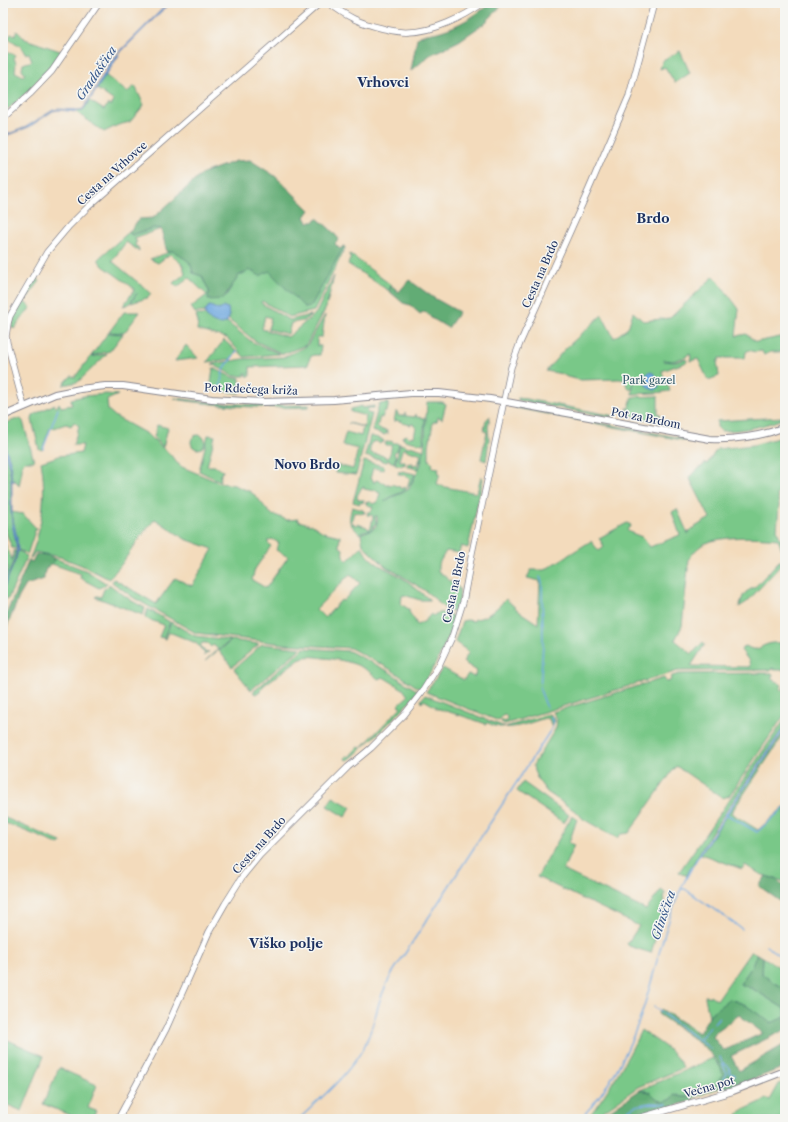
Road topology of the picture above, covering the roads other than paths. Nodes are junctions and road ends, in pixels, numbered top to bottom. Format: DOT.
graph roads {
  1 [pos="99,3"];
  2 [pos="320,3"];
  3 [pos="329,3"];
  4 [pos="483,3"];
  5 [pos="654,3"];
  6 [pos="3,118"];
  7 [pos="504,401"];
  8 [pos="24,407"];
  9 [pos="3,416"];
  10 [pos="785,427"];
  11 [pos="785,1071"];
  12 [pos="118,1119"];
  13 [pos="636,1119"];
  1 -- 6 [label="street"];
  2 -- 8 [label="street, Cesta na Vrhovce"];
  3 -- 4 [label="street"];
  5 -- 7 [label="street, Cesta na Brdo"];
  7 -- 8 [label="main road, Pot Rdečega križa"];
  7 -- 10 [label="main road, Pot za Brdom"];
  7 -- 12 [label="street, Cesta na Brdo"];
  8 -- 9 [label="main road, Pot Rdečega križa"];
  11 -- 13 [label="main road, Večna pot"];
}
